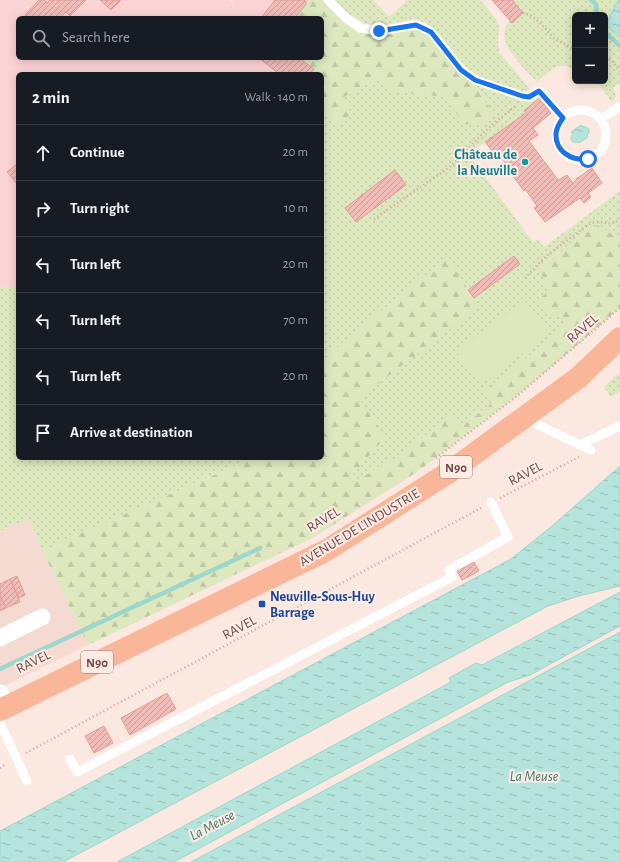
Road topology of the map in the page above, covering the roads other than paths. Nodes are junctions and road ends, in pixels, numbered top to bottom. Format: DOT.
graph roads {
  1 [pos="328,0"];
  2 [pos="620,106"];
  3 [pos="563,118"];
  4 [pos="601,119"];
  5 [pos="620,338"];
  6 [pos="524,418"];
  7 [pos="620,426"];
  8 [pos="580,445"];
  9 [pos="591,450"];
  10 [pos="491,502"];
  11 [pos="42,617"];
  12 [pos="0,638"];
  13 [pos="2,708"];
  14 [pos="70,759"];
  15 [pos="27,781"];
  1 -- 3 [label="lane"];
  2 -- 4 [label="lane"];
  3 -- 4 [label="lane"];
  3 -- 4 [label="lane"];
  5 -- 6 [label="main road, AVENUE DE L'INDUSTRIE / N90"];
  6 -- 8 [label="lane"];
  6 -- 13 [label="main road, AVENUE DE L'INDUSTRIE / N90"];
  7 -- 8 [label="lane"];
  8 -- 9 [label="lane"];
  10 -- 14 [label="lane"];
  11 -- 12 [label="street"];
  13 -- 15 [label="lane"];
}
